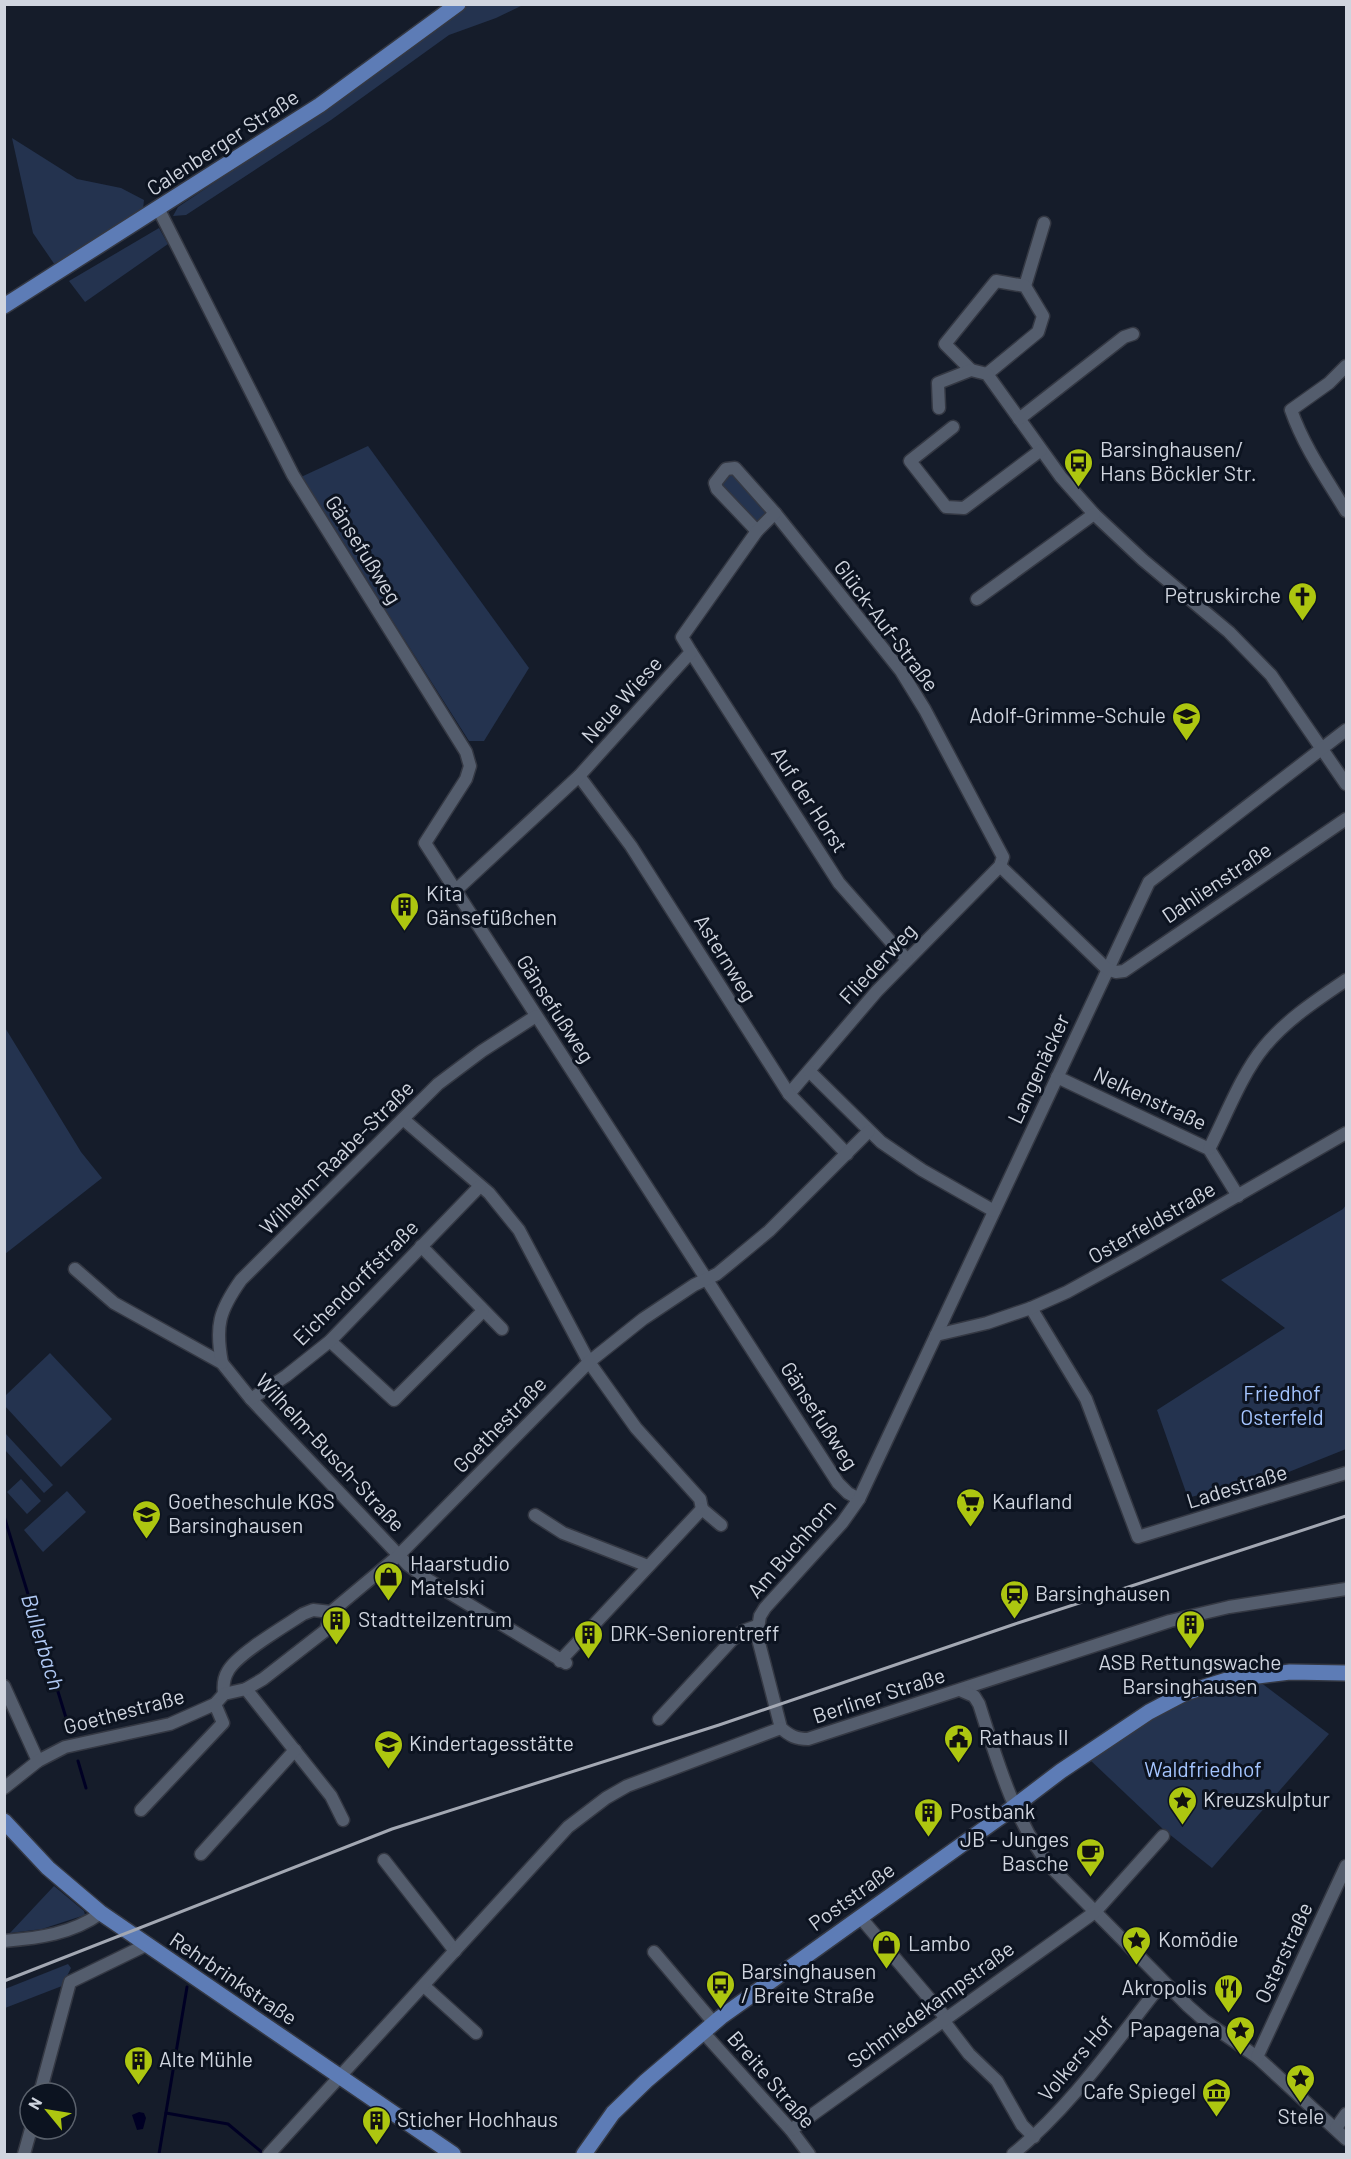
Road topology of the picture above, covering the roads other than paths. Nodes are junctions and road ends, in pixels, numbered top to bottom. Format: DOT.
graph roads {
  1 [pos="458,4"];
  2 [pos="159,210"];
  3 [pos="1044,223"];
  4 [pos="1025,286"];
  5 [pos="4,306"];
  6 [pos="1134,334"];
  7 [pos="1347,366"];
  8 [pos="971,370"];
  9 [pos="987,374"];
  10 [pos="939,408"];
  11 [pos="1019,419"];
  12 [pos="953,427"];
  13 [pos="1041,450"];
  14 [pos="1347,511"];
  15 [pos="775,513"];
  16 [pos="1094,514"];
  17 [pos="757,531"];
  18 [pos="977,599"];
  19 [pos="691,652"];
  20 [pos="1347,730"];
  21 [pos="1322,749"];
  22 [pos="579,776"];
  23 [pos="1347,784"];
  24 [pos="1347,819"];
  25 [pos="1000,866"];
  26 [pos="455,891"];
  27 [pos="907,960"];
  28 [pos="1107,969"];
  29 [pos="1347,980"];
  30 [pos="536,1016"];
  31 [pos="809,1071"];
  32 [pos="1057,1077"];
  33 [pos="789,1094"];
  34 [pos="403,1119"];
  35 [pos="869,1131"];
  36 [pos="1347,1133"];
  37 [pos="1209,1149"];
  38 [pos="847,1154"];
  39 [pos="480,1186"];
  40 [pos="1238,1196"];
  41 [pos="994,1211"];
  42 [pos="421,1246"];
  43 [pos="75,1269"];
  44 [pos="707,1279"];
  45 [pos="1031,1308"];
  46 [pos="483,1311"];
  47 [pos="945,1315"];
  48 [pos="968,1327"];
  49 [pos="502,1329"];
  50 [pos="936,1335"];
  51 [pos="330,1341"];
  52 [pos="589,1362"];
  53 [pos="222,1363"];
  54 [pos="251,1399"];
  55 [pos="1347,1473"];
  56 [pos="859,1499"];
  57 [pos="702,1509"];
  58 [pos="535,1515"];
  59 [pos="721,1525"];
  60 [pos="398,1556"];
  61 [pos="648,1566"];
  62 [pos="1347,1589"];
  63 [pos="331,1612"];
  64 [pos="757,1626"];
  65 [pos="1347,1673"];
  66 [pos="4,1686"];
  67 [pos="246,1689"];
  68 [pos="960,1690"];
  69 [pos="224,1694"];
  70 [pos="214,1704"];
  71 [pos="659,1719"];
  72 [pos="781,1728"];
  73 [pos="295,1750"];
  74 [pos="38,1761"];
  75 [pos="4,1788"];
  76 [pos="1015,1806"];
  77 [pos="141,1810"];
  78 [pos="343,1820"];
  79 [pos="4,1821"];
  80 [pos="1163,1836"];
  81 [pos="201,1854"];
  82 [pos="384,1860"];
  83 [pos="1347,1866"];
  84 [pos="1095,1912"];
  85 [pos="100,1913"];
  86 [pos="860,1917"];
  87 [pos="4,1941"];
  88 [pos="146,1945"];
  89 [pos="455,1951"];
  90 [pos="654,1952"];
  91 [pos="1163,1982"];
  92 [pos="424,1986"];
  93 [pos="945,2019"];
  94 [pos="708,2027"];
  95 [pos="476,2032"];
  96 [pos="1257,2057"];
  97 [pos="340,2077"];
  98 [pos="43,2081"];
  99 [pos="1347,2115"];
  100 [pos="1336,2128"];
  101 [pos="791,2130"];
  102 [pos="1034,2137"];
  103 [pos="1347,2139"];
  104 [pos="270,2154"];
  105 [pos="453,2154"];
  106 [pos="584,2154"];
  107 [pos="809,2154"];
  108 [pos="1013,2154"];
  1 -- 2 [label="main road, Calenberger Straße"];
  2 -- 5 [label="main road, Calenberger Straße"];
  2 -- 26 [label="street, Gänsefußweg"];
  3 -- 4 [label="street"];
  4 -- 8 [label="street"];
  4 -- 9 [label="street"];
  6 -- 11 [label="street"];
  7 -- 14 [label="street"];
  8 -- 9 [label="street"];
  8 -- 10 [label="street"];
  9 -- 11 [label="street"];
  11 -- 13 [label="street"];
  12 -- 13 [label="street"];
  13 -- 16 [label="street"];
  15 -- 17 [label="street, Neue Wiese"];
  15 -- 17 [label="street, Glück-Auf-Straße"];
  15 -- 25 [label="street, Glück-Auf-Straße"];
  16 -- 18 [label="street"];
  16 -- 21 [label="street"];
  17 -- 19 [label="street, Neue Wiese"];
  19 -- 22 [label="street, Neue Wiese"];
  19 -- 27 [label="street, Auf der Horst"];
  20 -- 21 [label="street, Langenäcker"];
  21 -- 23 [label="street"];
  21 -- 28 [label="street, Langenäcker"];
  22 -- 26 [label="street, Neue Wiese"];
  22 -- 33 [label="street, Asternweg"];
  24 -- 28 [label="street, Dahlienstraße"];
  25 -- 27 [label="street, Fliederweg"];
  25 -- 28 [label="street"];
  26 -- 30 [label="street, Gänsefußweg"];
  27 -- 31 [label="street, Fliederweg"];
  28 -- 32 [label="street, Langenäcker"];
  29 -- 37 [label="street"];
  30 -- 34 [label="street, Wilhelm-Raabe-Straße"];
  30 -- 44 [label="street, Gänsefußweg"];
  31 -- 33 [label="street, Fliederweg"];
  31 -- 35 [label="street"];
  32 -- 37 [label="street, Nelkenstraße"];
  32 -- 41 [label="street, Langenäcker"];
  33 -- 38 [label="street, Asternweg"];
  34 -- 39 [label="street"];
  34 -- 53 [label="street, Wilhelm-Raabe-Straße"];
  35 -- 38 [label="street, Goethestraße"];
  35 -- 41 [label="street"];
  36 -- 40 [label="street, Osterfeldstraße"];
  37 -- 40 [label="street, Nelkenstraße"];
  38 -- 44 [label="street, Goethestraße"];
  39 -- 42 [label="street, Eichendorffstraße"];
  39 -- 52 [label="street"];
  40 -- 45 [label="street, Osterfeldstraße"];
  41 -- 47 [label="street, Langenäcker"];
  42 -- 46 [label="street"];
  42 -- 51 [label="street, Eichendorffstraße"];
  43 -- 53 [label="street, Wilhelm-Busch-Straße"];
  44 -- 52 [label="street, Goethestraße"];
  44 -- 56 [label="street, Gänsefußweg"];
  45 -- 48 [label="street, Osterfeldstraße"];
  45 -- 55 [label="street, Ladestraße"];
  46 -- 49 [label="street"];
  46 -- 51 [label="street"];
  47 -- 48 [label="street"];
  47 -- 50 [label="street, Langenäcker"];
  48 -- 50 [label="street, Osterfeldstraße"];
  50 -- 56 [label="street, Langenäcker"];
  51 -- 54 [label="street, Eichendorffstraße"];
  52 -- 57 [label="street"];
  52 -- 60 [label="street, Goethestraße"];
  53 -- 54 [label="street, Wilhelm-Busch-Straße"];
  54 -- 60 [label="street, Wilhelm-Busch-Straße"];
  56 -- 64 [label="street, Am Buchhorn"];
  57 -- 59 [label="street"];
  57 -- 61 [label="street"];
  58 -- 61 [label="street"];
  60 -- 61 [label="street, Wilhelm-Busch-Straße"];
  60 -- 63 [label="street, Goethestraße"];
  62 -- 68 [label="street, Berliner Straße"];
  63 -- 67 [label="street, Goethestraße"];
  63 -- 69 [label="street, Goethestraße"];
  64 -- 71 [label="street, Am Buchhorn"];
  64 -- 72 [label="street, Am Buchhorn"];
  65 -- 76 [label="main road, Poststraße"];
  66 -- 74 [label="street"];
  67 -- 69 [label="street, Goethestraße"];
  67 -- 73 [label="street"];
  68 -- 72 [label="street, Berliner Straße"];
  68 -- 76 [label="street"];
  69 -- 70 [label="street, Goethestraße"];
  70 -- 74 [label="street, Goethestraße"];
  70 -- 77 [label="street"];
  72 -- 89 [label="street"];
  73 -- 78 [label="street"];
  73 -- 81 [label="street"];
  74 -- 75 [label="street, Goethestraße"];
  76 -- 84 [label="street"];
  76 -- 86 [label="main road, Poststraße"];
  79 -- 85 [label="main road, Rehrbrinkstraße"];
  80 -- 84 [label="street, Schmiedekampstraße"];
  82 -- 89 [label="street"];
  83 -- 96 [label="street, Osterstraße"];
  84 -- 91 [label="street"];
  84 -- 93 [label="street, Schmiedekampstraße"];
  85 -- 87 [label="street"];
  85 -- 88 [label="main road, Rehrbrinkstraße"];
  86 -- 93 [label="street"];
  86 -- 94 [label="main road, Poststraße"];
  88 -- 97 [label="main road, Rehrbrinkstraße"];
  88 -- 98 [label="street"];
  89 -- 92 [label="street"];
  90 -- 94 [label="street"];
  91 -- 96 [label="street"];
  91 -- 102 [label="street, Volkers Hof"];
  92 -- 95 [label="street"];
  92 -- 97 [label="street"];
  93 -- 101 [label="street, Schmiedekampstraße"];
  93 -- 102 [label="street"];
  94 -- 101 [label="street, Breite Straße"];
  94 -- 106 [label="main road, Poststraße"];
  96 -- 100 [label="street"];
  97 -- 104 [label="street"];
  97 -- 105 [label="main road, Rehrbrinkstraße"];
  99 -- 100 [label="street"];
  100 -- 103 [label="street"];
  101 -- 107 [label="street, Breite Straße"];
  102 -- 108 [label="street, Volkers Hof"];
}
